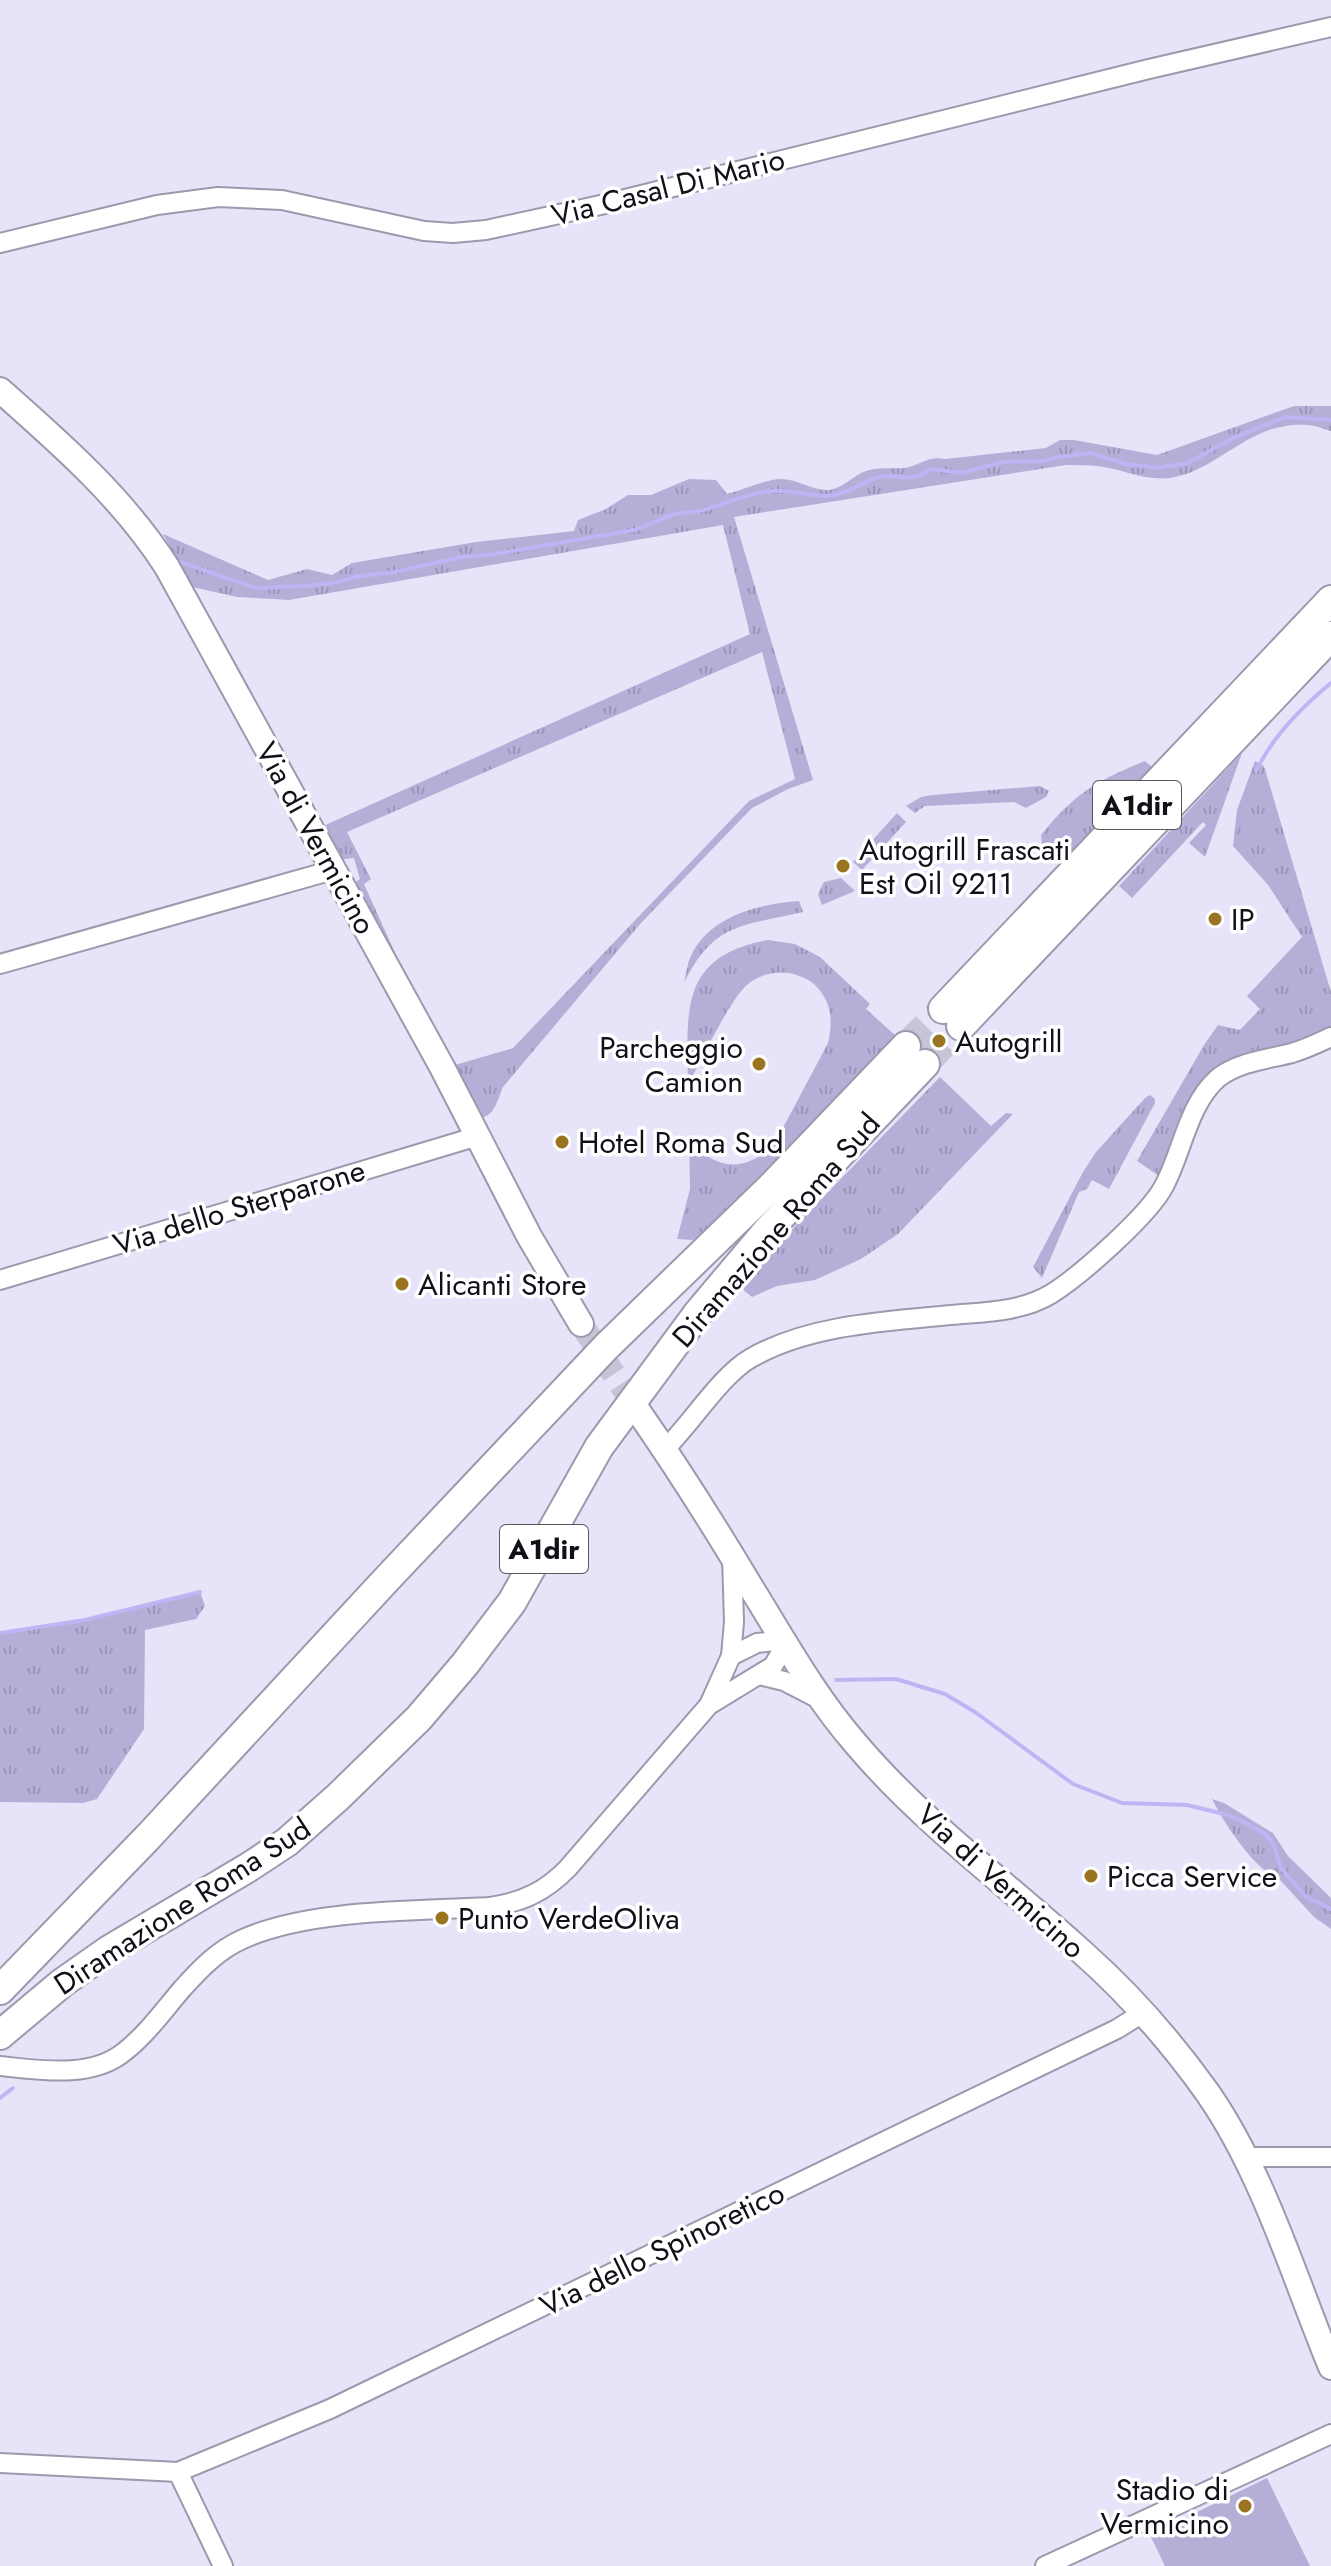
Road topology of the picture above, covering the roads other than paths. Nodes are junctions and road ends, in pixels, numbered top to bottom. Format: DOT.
graph roads {
  1 [pos="1331,27"];
  2 [pos="0,243"];
  3 [pos="0,390"];
  4 [pos="1331,600"];
  5 [pos="1331,636"];
  6 [pos="333,870"];
  7 [pos="0,964"];
  8 [pos="1331,1037"];
  9 [pos="478,1136"];
  10 [pos="0,1280"];
  11 [pos="581,1324"];
  12 [pos="638,1411"];
  13 [pos="664,1450"];
  14 [pos="732,1556"];
  15 [pos="784,1640"];
  16 [pos="731,1656"];
  17 [pos="759,1675"];
  18 [pos="819,1699"];
  19 [pos="709,1705"];
  20 [pos="0,1990"];
  21 [pos="1141,2014"];
  22 [pos="0,2035"];
  23 [pos="0,2066"];
  24 [pos="1245,2157"];
  25 [pos="1331,2157"];
  26 [pos="1331,2367"];
  27 [pos="1331,2434"];
  28 [pos="0,2463"];
  29 [pos="178,2472"];
  30 [pos="223,2566"];
  31 [pos="1045,2566"];
  1 -- 2 [label="street, Via Casal Di Mario"];
  3 -- 6 [label="main road, Via di Vermicino"];
  4 -- 5 [label="highway, A1dir"];
  6 -- 7 [label="street"];
  6 -- 9 [label="main road, Via di Vermicino"];
  8 -- 13 [label="street"];
  9 -- 10 [label="street, Via dello Sterparone"];
  9 -- 11 [label="main road, Via di Vermicino"];
  12 -- 13 [label="main road, Via di Vermicino"];
  13 -- 14 [label="main road, Via di Vermicino"];
  14 -- 15 [label="main road, Via di Vermicino"];
  14 -- 16 [label="street"];
  15 -- 16 [label="street"];
  15 -- 17 [label="street"];
  15 -- 18 [label="main road, Via di Vermicino"];
  16 -- 19 [label="street"];
  17 -- 18 [label="street"];
  17 -- 19 [label="street"];
  18 -- 21 [label="main road, Via di Vermicino"];
  19 -- 23 [label="street"];
  20 -- 22 [label="highway, Diramazione Roma Sud / A1dir"];
  21 -- 24 [label="main road, Via di Vermicino"];
  21 -- 29 [label="street, Via dello Spinoretico"];
  24 -- 25 [label="street"];
  24 -- 26 [label="main road, Via di Vermicino"];
  27 -- 31 [label="street"];
  28 -- 29 [label="street"];
  29 -- 30 [label="street"];
}
